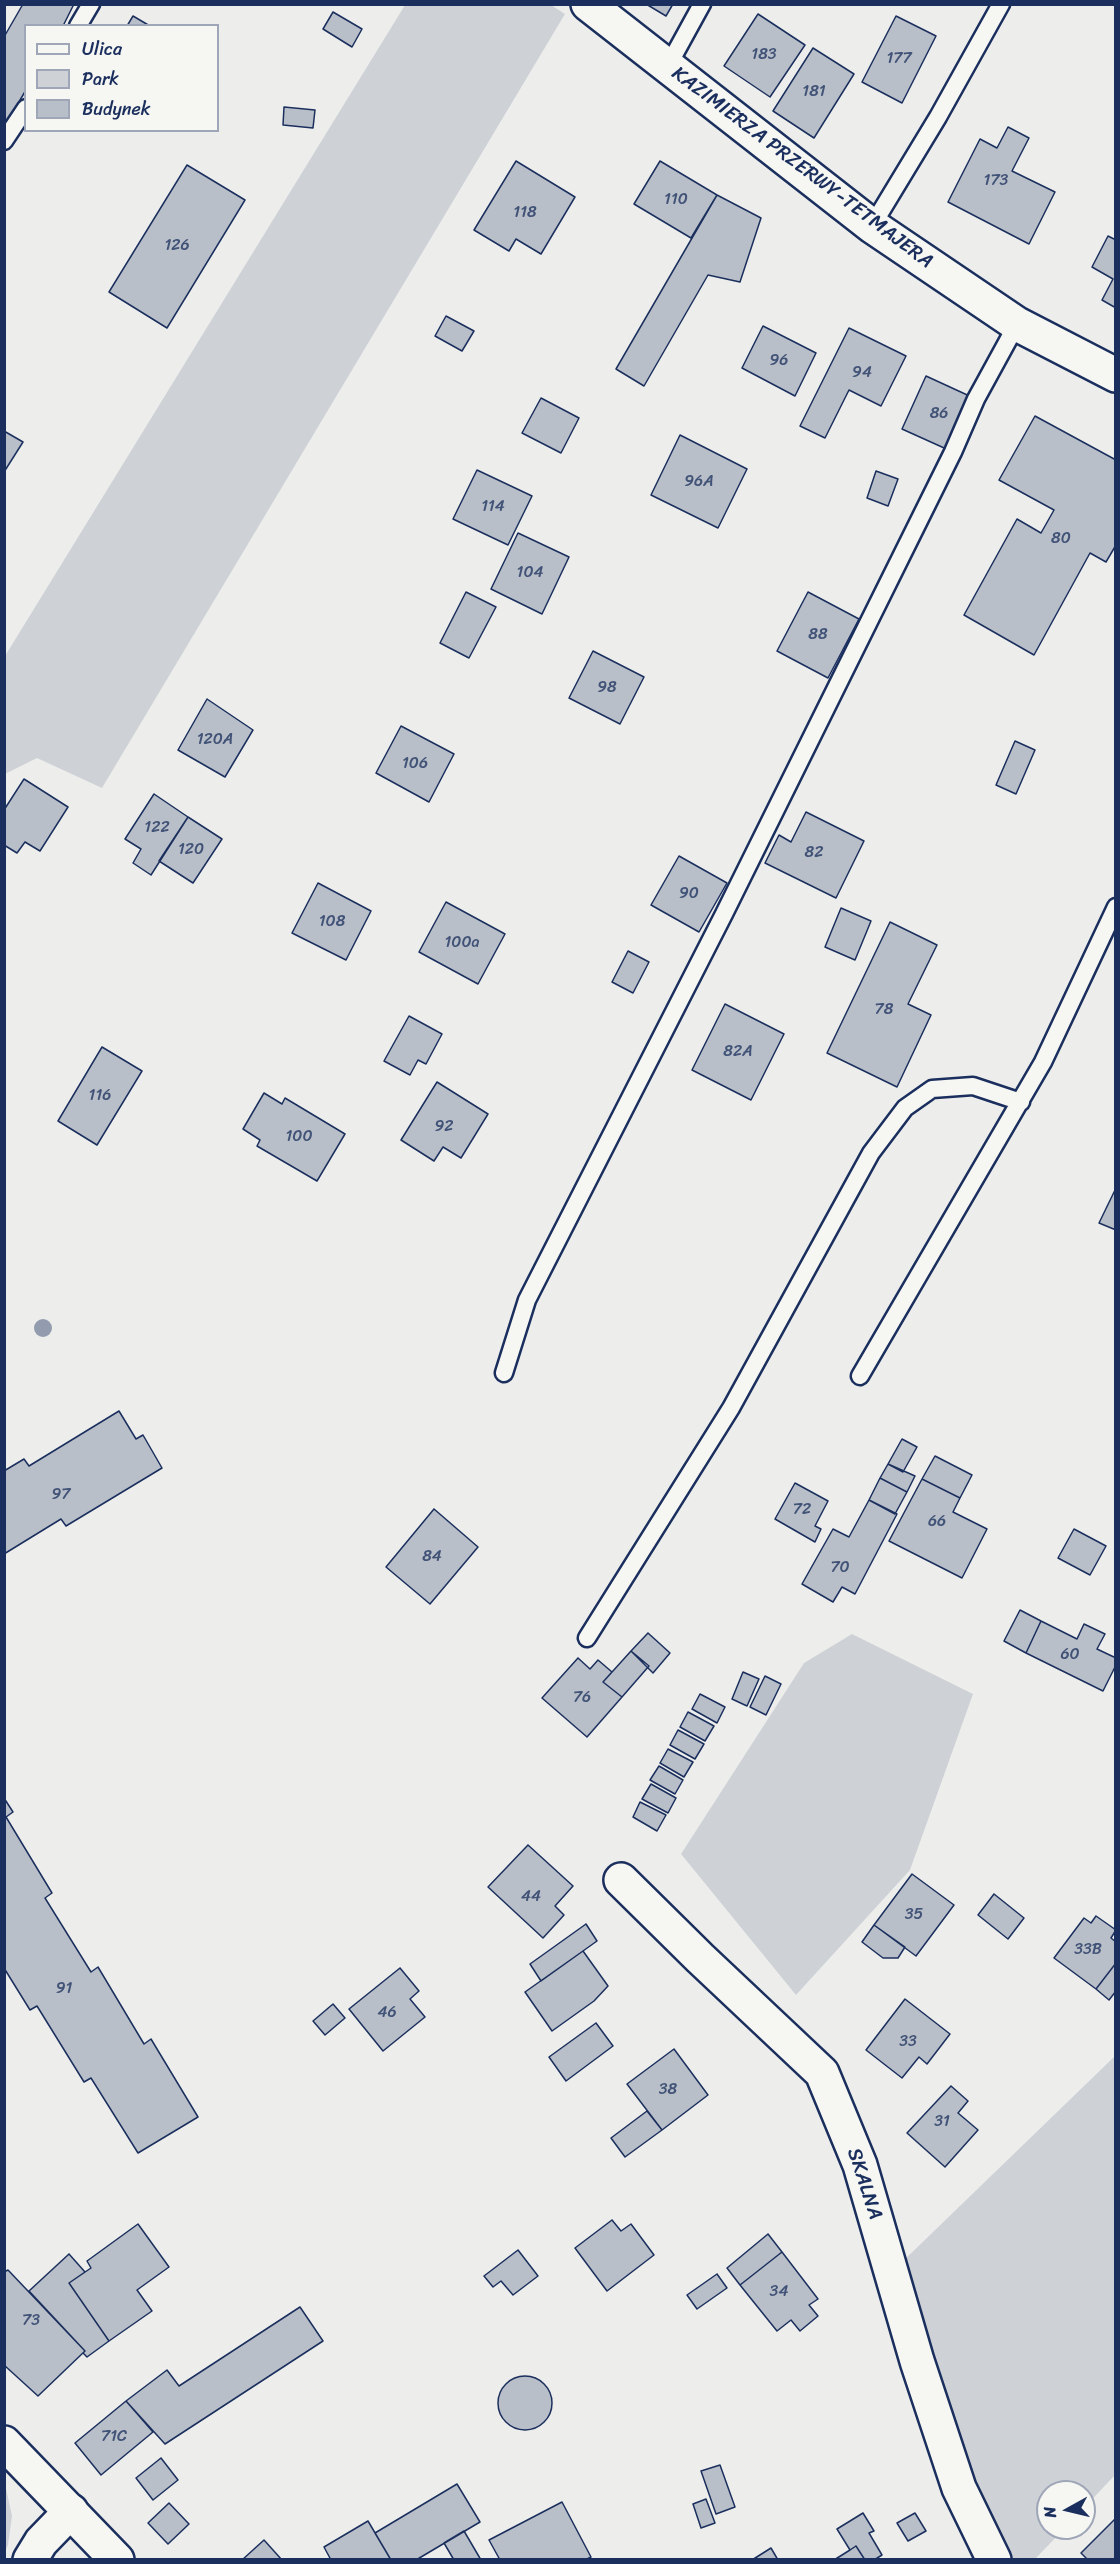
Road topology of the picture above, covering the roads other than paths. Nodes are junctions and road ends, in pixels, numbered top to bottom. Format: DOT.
graph roads {
  1 [pos="91,4"];
  2 [pos="588,4"];
  3 [pos="702,4"];
  4 [pos="1001,4"];
  5 [pos="79,24"];
  6 [pos="668,66"];
  7 [pos="24,111"];
  8 [pos="4,141"];
  9 [pos="872,226"];
  10 [pos="1017,324"];
  11 [pos="1116,375"];
  12 [pos="1116,907"];
  13 [pos="1021,1102"];
  14 [pos="504,1373"];
  15 [pos="860,1376"];
  16 [pos="587,1638"];
  17 [pos="621,1880"];
  18 [pos="4,2443"];
  19 [pos="71,2511"];
  20 [pos="30,2559"];
  21 [pos="117,2559"];
  22 [pos="994,2559"];
  1 -- 5 [label="lane"];
  2 -- 6 [label="street, KAZIMIERZA PRZERWY-TETMAJERA"];
  3 -- 6 [label="lane"];
  4 -- 9 [label="lane"];
  6 -- 9 [label="street, KAZIMIERZA PRZERWY-TETMAJERA"];
  7 -- 8 [label="lane"];
  9 -- 10 [label="street, KAZIMIERZA PRZERWY-TETMAJERA"];
  10 -- 11 [label="street, KAZIMIERZA PRZERWY-TETMAJERA"];
  10 -- 14 [label="lane"];
  12 -- 13 [label="lane"];
  13 -- 15 [label="lane"];
  13 -- 16 [label="lane"];
  17 -- 22 [label="street, SKALNA"];
  18 -- 19 [label="street"];
  19 -- 20 [label="street"];
  19 -- 21 [label="street"];
}
